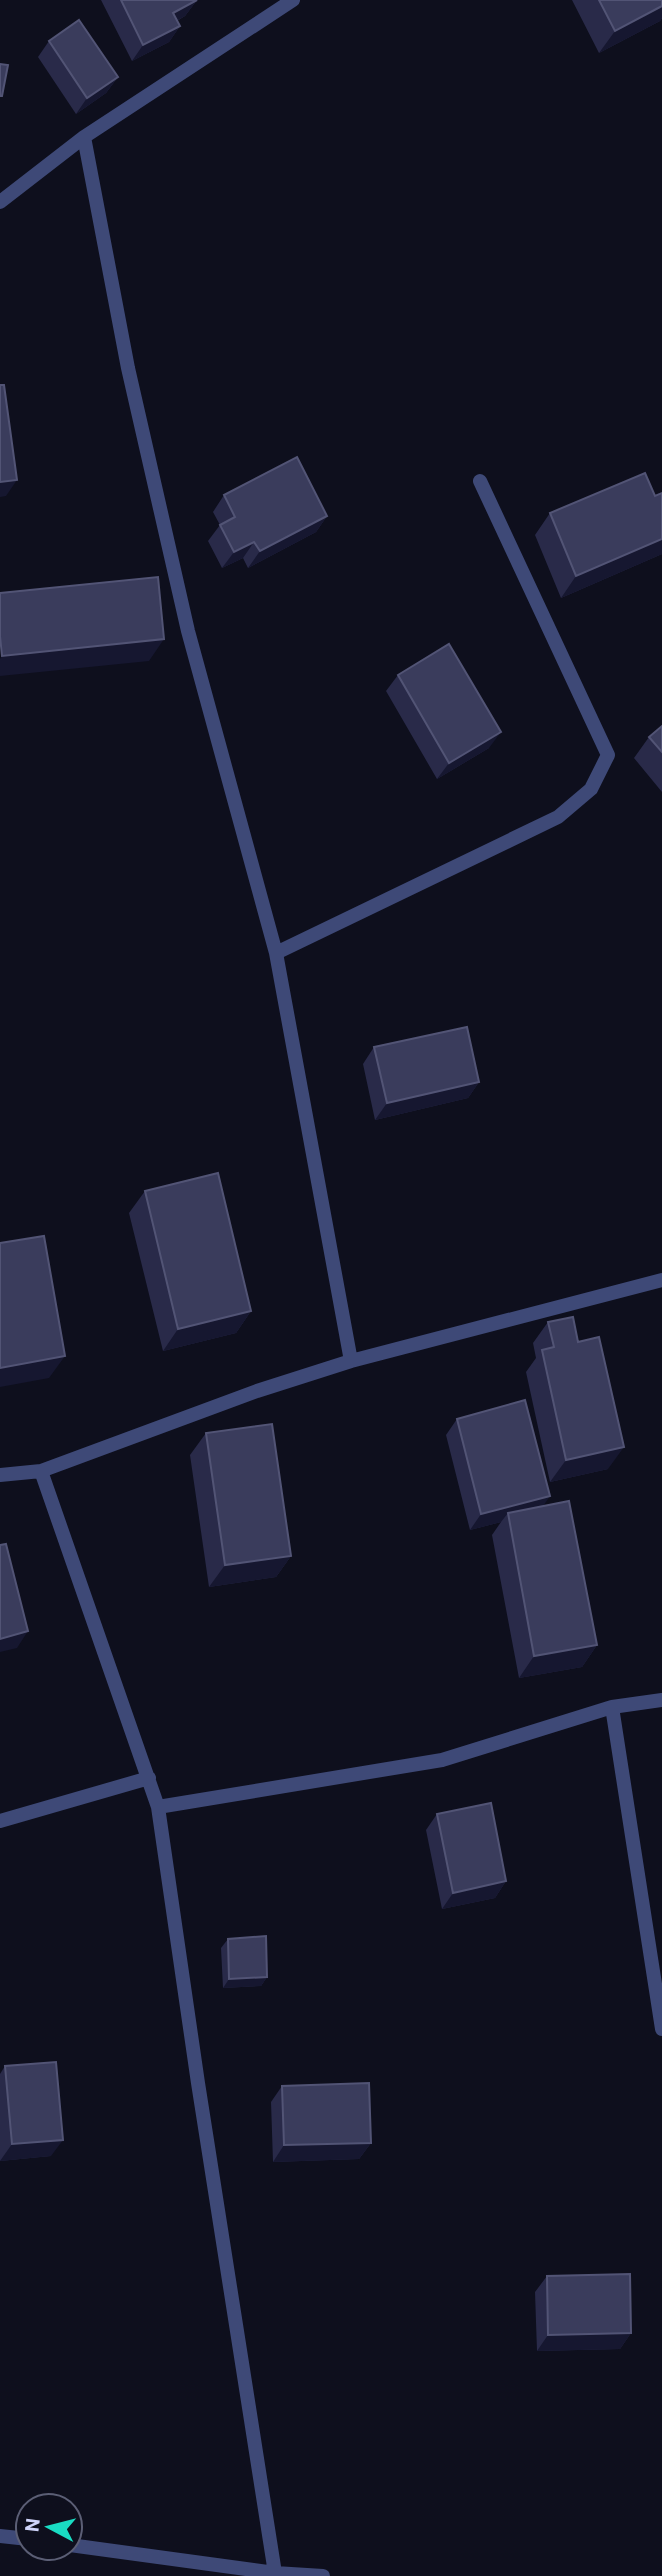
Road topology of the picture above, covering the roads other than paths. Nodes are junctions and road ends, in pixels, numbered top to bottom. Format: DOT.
graph roads {
  1 [pos="293,0"];
  2 [pos="84,137"];
  3 [pos="0,202"];
  4 [pos="480,481"];
  5 [pos="276,953"];
  6 [pos="662,1280"];
  7 [pos="351,1361"];
  8 [pos="41,1471"];
  9 [pos="0,1475"];
  10 [pos="662,1700"];
  11 [pos="612,1707"];
  12 [pos="149,1778"];
  13 [pos="158,1807"];
  14 [pos="0,1821"];
  15 [pos="662,2029"];
  16 [pos="84,2546"];
  17 [pos="275,2574"];
  18 [pos="323,2576"];
  1 -- 2 [label="street"];
  2 -- 3 [label="street"];
  2 -- 5 [label="street"];
  4 -- 5 [label="street"];
  5 -- 7 [label="street"];
  6 -- 7 [label="street"];
  7 -- 8 [label="street"];
  8 -- 9 [label="street"];
  8 -- 12 [label="street"];
  10 -- 11 [label="street"];
  11 -- 13 [label="street"];
  11 -- 15 [label="street"];
  12 -- 13 [label="street"];
  12 -- 14 [label="street"];
  13 -- 17 [label="street"];
  16 -- 17 [label="street"];
  17 -- 18 [label="street"];
}
